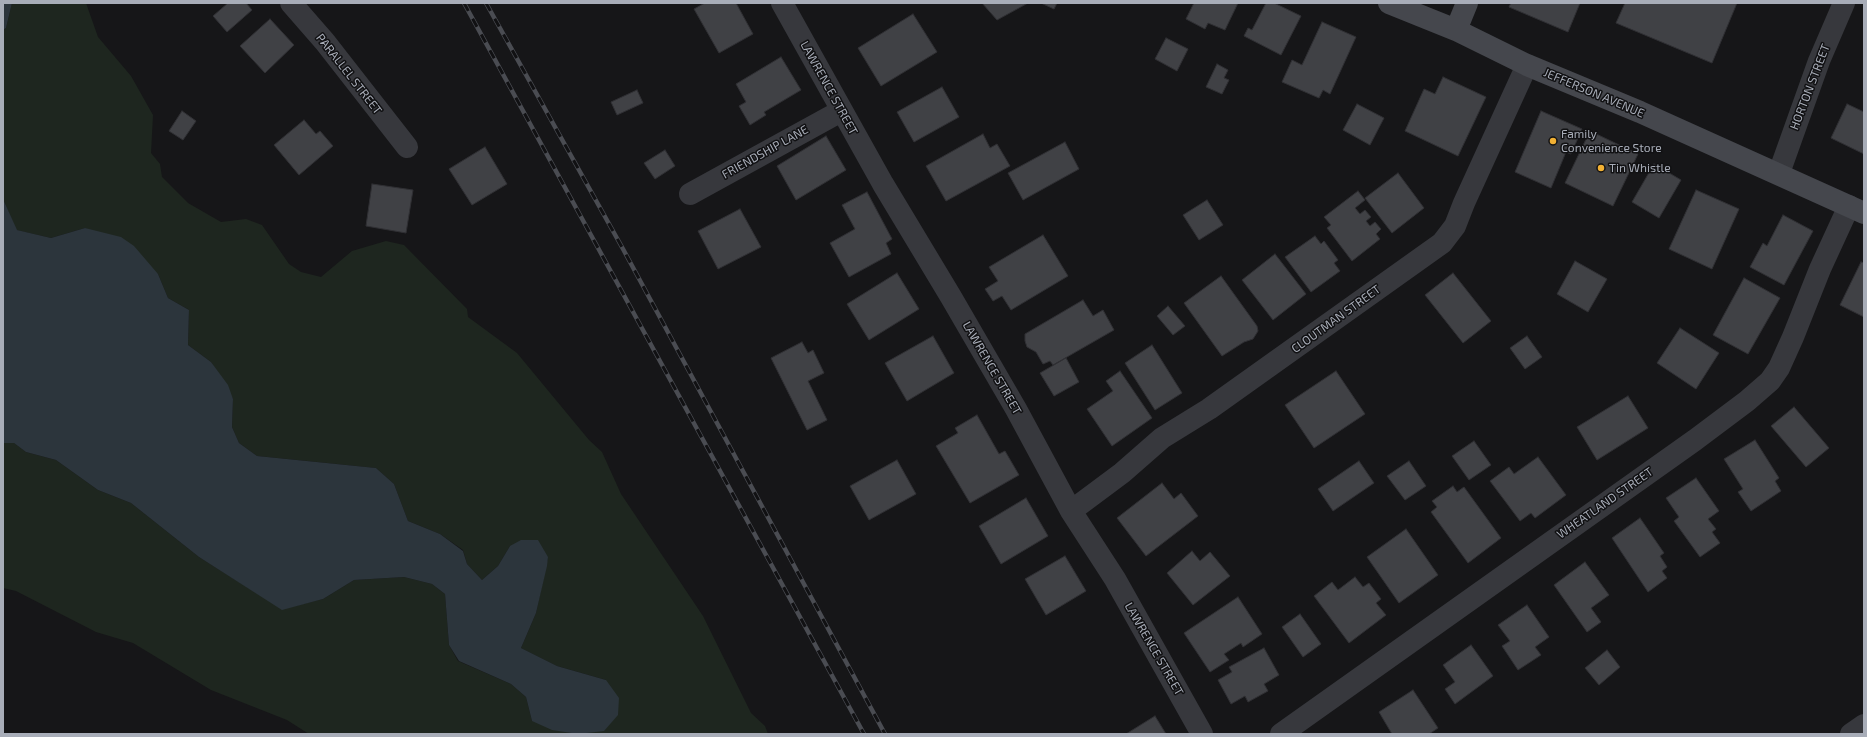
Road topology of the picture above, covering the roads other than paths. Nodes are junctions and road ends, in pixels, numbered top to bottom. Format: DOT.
graph roads {
  1 [pos="291,3"];
  2 [pos="782,3"];
  3 [pos="1389,3"];
  4 [pos="1467,3"];
  5 [pos="1844,3"];
  6 [pos="1456,30"];
  7 [pos="1527,65"];
  8 [pos="841,111"];
  9 [pos="407,147"];
  10 [pos="1779,173"];
  11 [pos="690,194"];
  12 [pos="1857,210"];
  13 [pos="1071,510"];
  14 [pos="1864,725"];
  15 [pos="1202,734"];
  16 [pos="1281,734"];
  17 [pos="1851,734"];
  1 -- 9 [label="street, PARALLEL STREET"];
  2 -- 8 [label="street, LAWRENCE STREET"];
  3 -- 6 [label="main road, JEFFERSON AVENUE"];
  4 -- 6 [label="main road"];
  5 -- 10 [label="street, HORTON STREET"];
  6 -- 7 [label="main road, JEFFERSON AVENUE"];
  7 -- 10 [label="main road, JEFFERSON AVENUE"];
  7 -- 13 [label="street, CLOUTMAN STREET"];
  8 -- 11 [label="street, FRIENDSHIP LANE"];
  8 -- 13 [label="street, LAWRENCE STREET"];
  10 -- 12 [label="main road, JEFFERSON AVENUE"];
  12 -- 16 [label="street, WHEATLAND STREET"];
  13 -- 15 [label="street, LAWRENCE STREET"];
  14 -- 17 [label="street"];
}
